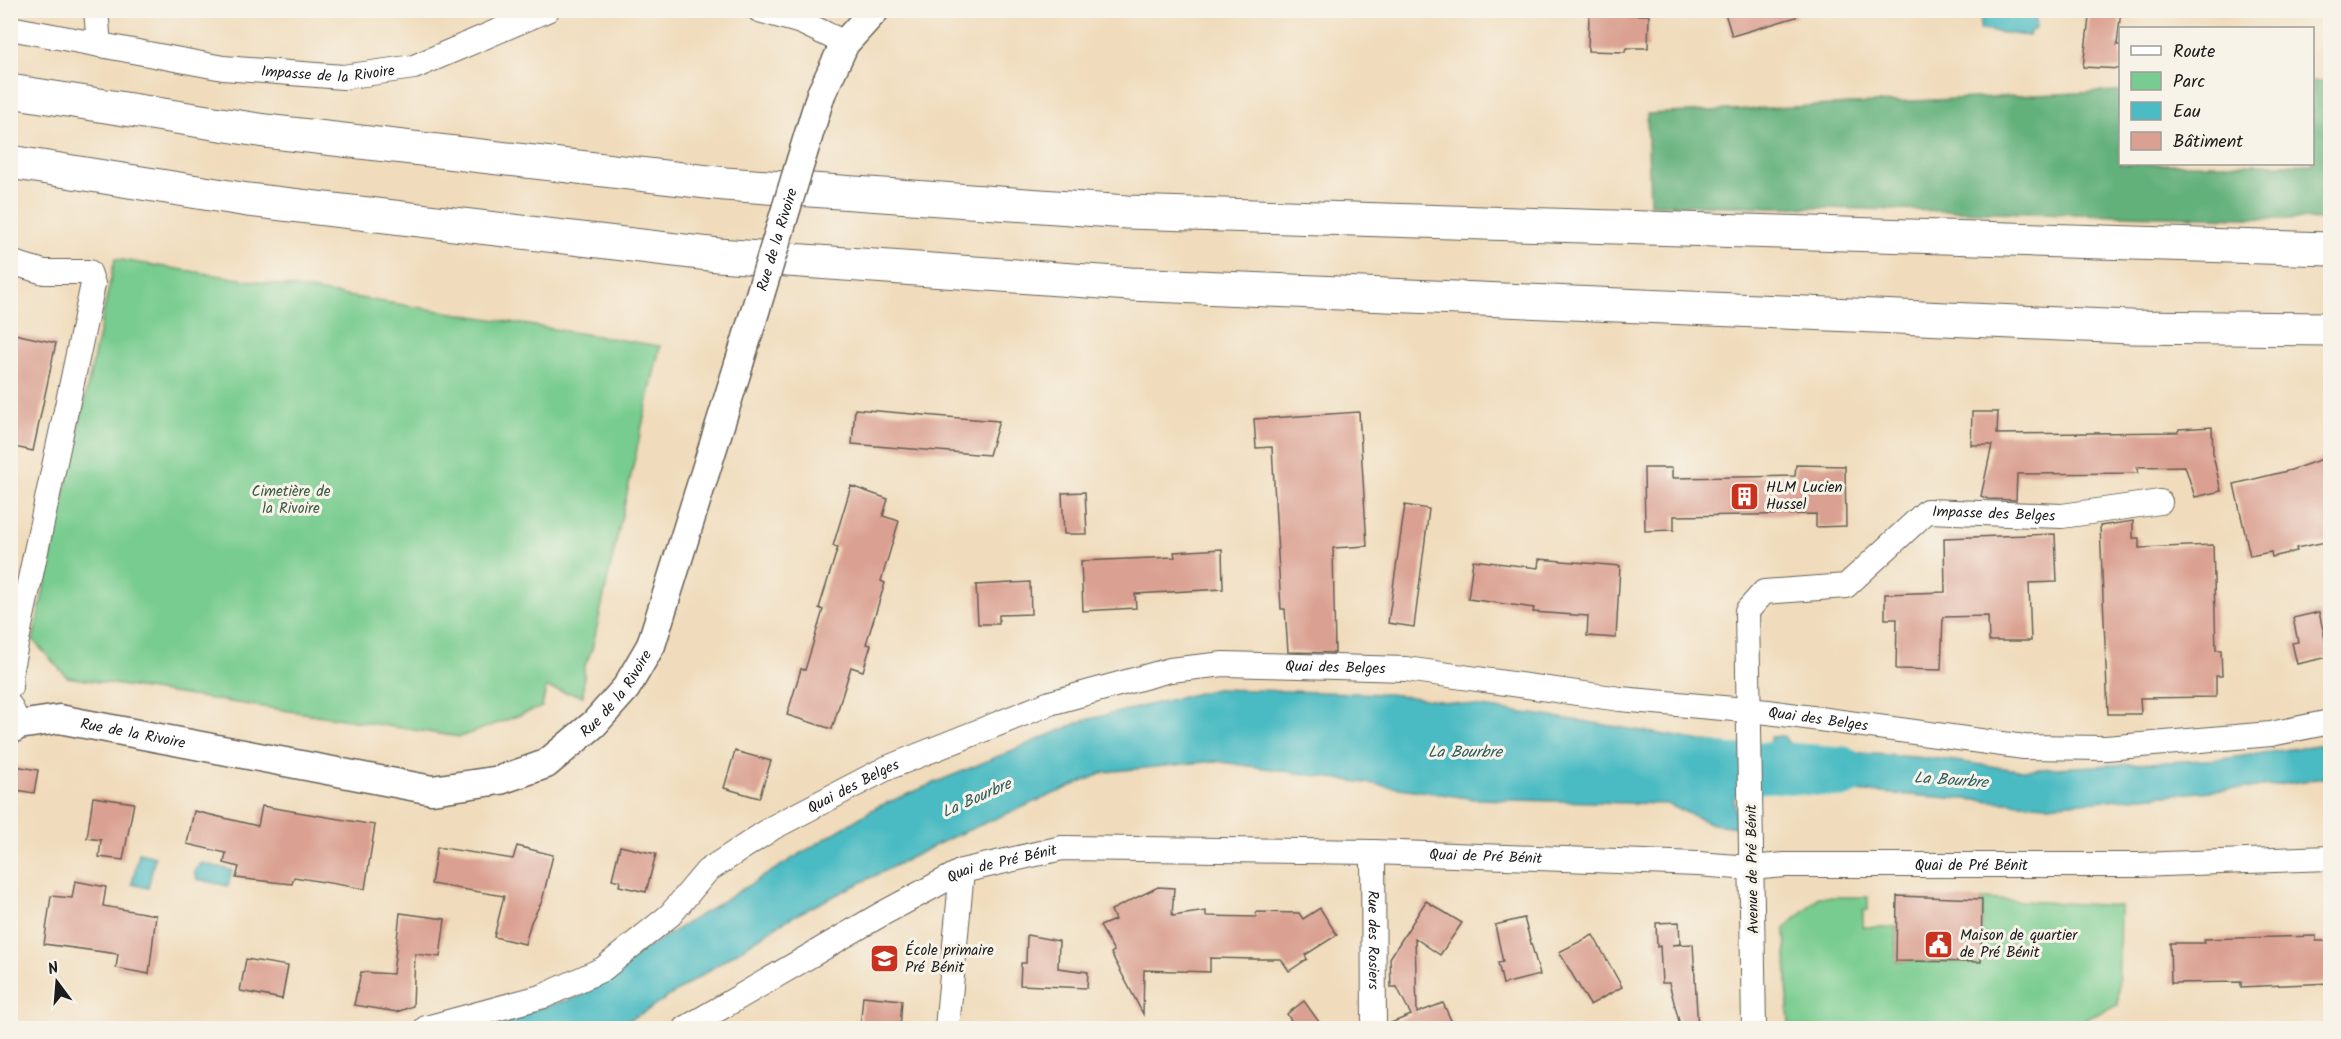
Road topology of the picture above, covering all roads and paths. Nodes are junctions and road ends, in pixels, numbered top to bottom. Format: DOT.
graph roads {
  1 [pos="96,10"];
  2 [pos="547,10"];
  3 [pos="759,10"];
  4 [pos="875,10"];
  5 [pos="10,28"];
  6 [pos="845,43"];
  7 [pos="99,45"];
  8 [pos="10,91"];
  9 [pos="10,162"];
  10 [pos="2331,249"];
  11 [pos="10,262"];
  12 [pos="2331,329"];
  13 [pos="2160,502"];
  14 [pos="10,687"];
  15 [pos="13,720"];
  16 [pos="1749,721"];
  17 [pos="2331,722"];
  18 [pos="1373,852"];
  19 [pos="2331,858"];
  20 [pos="1750,868"];
  21 [pos="962,871"];
  22 [pos="426,1029"];
  23 [pos="686,1029"];
  24 [pos="947,1029"];
  25 [pos="1374,1029"];
  26 [pos="1754,1029"];
  1 -- 7 [label="street"];
  2 -- 7 [label="street, Impasse de la Rivoire"];
  3 -- 6 [label="street"];
  4 -- 6 [label="street, Rue de la Rivoire"];
  5 -- 7 [label="street, Impasse de la Rivoire"];
  6 -- 15 [label="street, Rue de la Rivoire, bridge"];
  8 -- 10 [label="highway"];
  9 -- 12 [label="highway"];
  11 -- 14 [label="street"];
  13 -- 16 [label="street, Impasse des Belges"];
  16 -- 17 [label="street, Quai des Belges"];
  16 -- 20 [label="street, Avenue de Pré Bénit"];
  16 -- 22 [label="street, Quai des Belges"];
  18 -- 20 [label="street, Quai de Pré Bénit"];
  18 -- 21 [label="street, Quai de Pré Bénit"];
  18 -- 25 [label="street, Rue des Rosiers"];
  19 -- 20 [label="street, Quai de Pré Bénit"];
  20 -- 26 [label="street, Avenue de Pré Bénit"];
  21 -- 23 [label="street, Quai de Pré Bénit"];
  21 -- 24 [label="street"];
}
